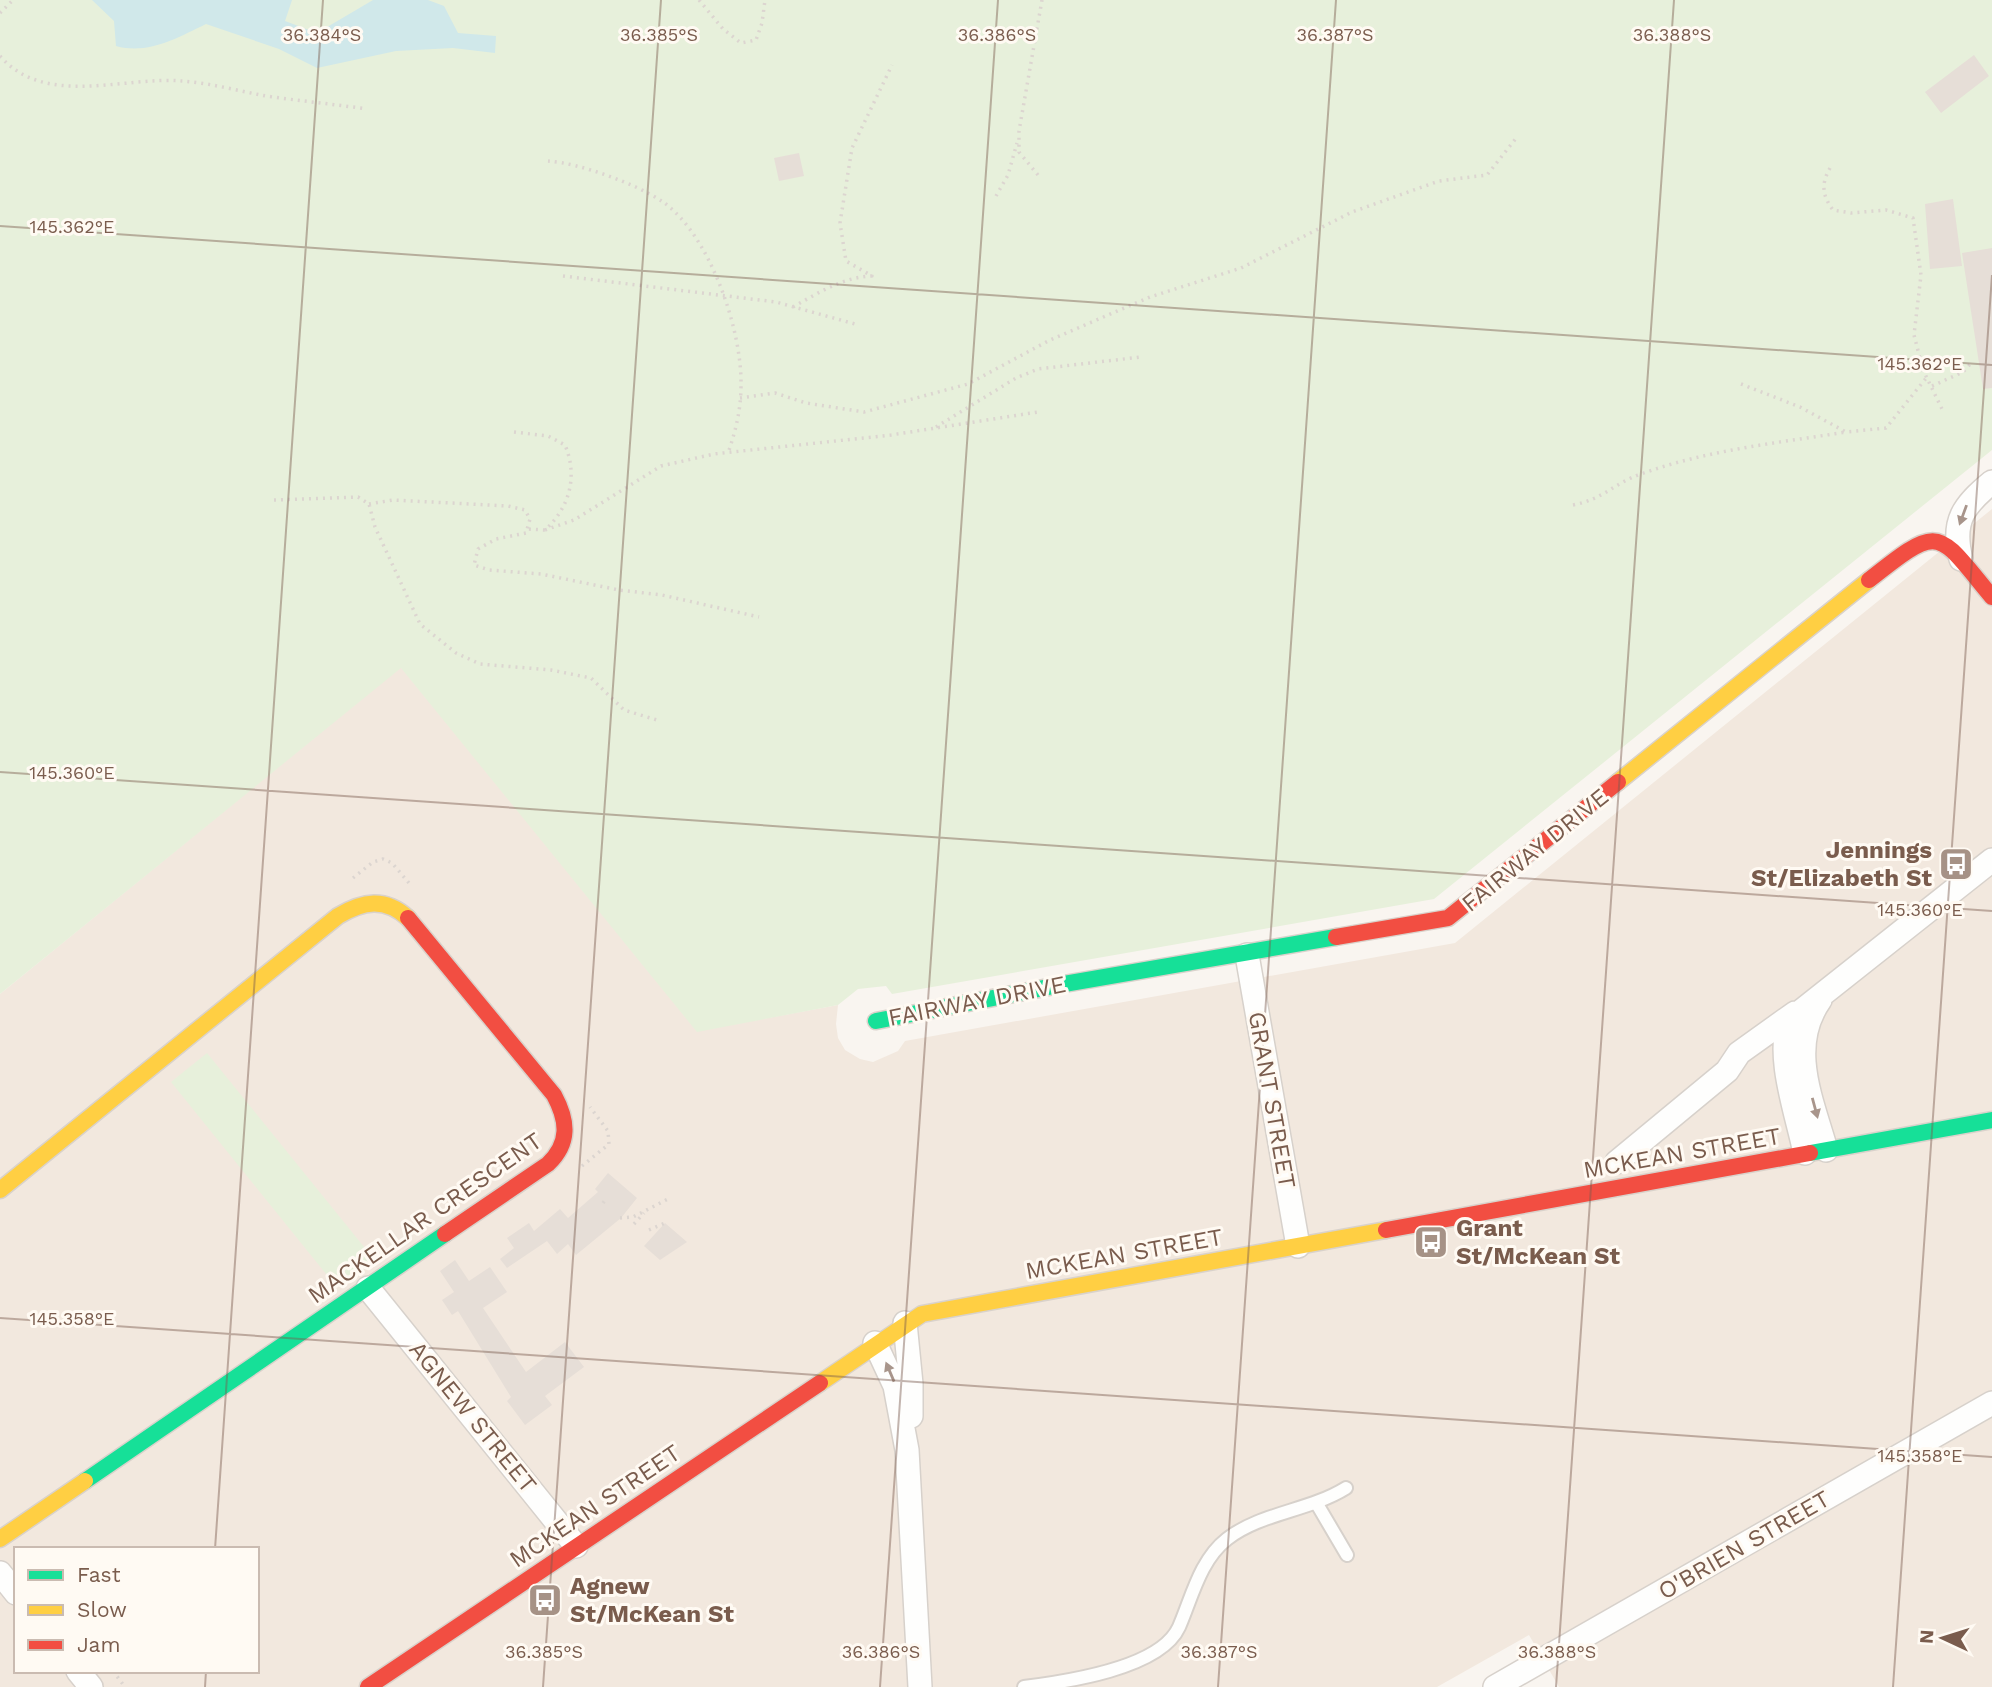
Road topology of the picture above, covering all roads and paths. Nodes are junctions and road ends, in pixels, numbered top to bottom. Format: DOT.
graph roads {
  1 [pos="13,0"];
  2 [pos="699,0"];
  3 [pos="765,0"];
  4 [pos="1042,0"];
  5 [pos="0,13"];
  6 [pos="0,56"];
  7 [pos="892,65"];
  8 [pos="367,109"];
  9 [pos="1019,131"];
  10 [pos="1517,137"];
  11 [pos="548,161"];
  12 [pos="1830,168"];
  13 [pos="1038,175"];
  14 [pos="996,196"];
  15 [pos="563,276"];
  16 [pos="721,295"];
  17 [pos="793,307"];
  18 [pos="855,324"];
  19 [pos="1141,357"];
  20 [pos="1973,361"];
  21 [pos="1927,377"];
  22 [pos="1741,384"];
  23 [pos="1932,386"];
  24 [pos="740,398"];
  25 [pos="1942,409"];
  26 [pos="1038,412"];
  27 [pos="932,428"];
  28 [pos="514,432"];
  29 [pos="1846,432"];
  30 [pos="729,453"];
  31 [pos="1992,482"];
  32 [pos="274,500"];
  33 [pos="369,504"];
  34 [pos="1573,505"];
  35 [pos="527,528"];
  36 [pos="545,530"];
  37 [pos="1955,552"];
  38 [pos="1992,597"];
  39 [pos="758,617"];
  40 [pos="657,720"];
  41 [pos="1992,860"];
  42 [pos="347,883"];
  43 [pos="409,884"];
  44 [pos="1247,955"];
  45 [pos="1822,997"];
  46 [pos="876,1021"];
  47 [pos="588,1105"];
  48 [pos="1992,1120"];
  49 [pos="1816,1152"];
  50 [pos="1617,1162"];
  51 [pos="571,1174"];
  52 [pos="0,1190"];
  53 [pos="668,1199"];
  54 [pos="648,1208"];
  55 [pos="626,1212"];
  56 [pos="628,1217"];
  57 [pos="620,1219"];
  58 [pos="665,1223"];
  59 [pos="634,1224"];
  60 [pos="649,1230"];
  61 [pos="1298,1246"];
  62 [pos="368,1288"];
  63 [pos="905,1323"];
  64 [pos="875,1343"];
  65 [pos="1992,1403"];
  66 [pos="907,1450"];
  67 [pos="1346,1488"];
  68 [pos="1317,1504"];
  69 [pos="0,1539"];
  70 [pos="576,1546"];
  71 [pos="1347,1555"];
  72 [pos="80,1673"];
  73 [pos="91,1687"];
  74 [pos="369,1687"];
  75 [pos="920,1687"];
  76 [pos="1024,1687"];
  77 [pos="1495,1687"];
  1 -- 5 [label="path"];
  2 -- 3 [label="path"];
  4 -- 9 [label="path"];
  6 -- 8 [label="path"];
  7 -- 17 [label="path"];
  9 -- 13 [label="path"];
  9 -- 14 [label="path"];
  10 -- 24 [label="path"];
  11 -- 16 [label="path"];
  12 -- 21 [label="path"];
  15 -- 16 [label="path"];
  16 -- 17 [label="path"];
  16 -- 24 [label="path"];
  17 -- 18 [label="path"];
  19 -- 27 [label="path"];
  20 -- 23 [label="path"];
  21 -- 23 [label="path"];
  21 -- 29 [label="path"];
  22 -- 29 [label="path"];
  23 -- 25 [label="path"];
  24 -- 30 [label="path"];
  26 -- 27 [label="path"];
  27 -- 30 [label="path"];
  28 -- 36 [label="path"];
  29 -- 34 [label="path"];
  30 -- 36 [label="path"];
  31 -- 37 [label="street, one-way"];
  32 -- 33 [label="path"];
  33 -- 35 [label="path"];
  33 -- 40 [label="path"];
  35 -- 36 [label="path"];
  35 -- 39 [label="path"];
  37 -- 38 [label="street"];
  37 -- 44 [label="street, FAIRWAY DRIVE"];
  41 -- 45 [label="street"];
  42 -- 43 [label="path"];
  44 -- 46 [label="street, FAIRWAY DRIVE"];
  44 -- 61 [label="street, GRANT STREET"];
  45 -- 49 [label="street"];
  45 -- 50 [label="street"];
  47 -- 51 [label="path"];
  48 -- 49 [label="street, MCKEAN STREET"];
  49 -- 61 [label="street, MCKEAN STREET"];
  52 -- 62 [label="street, MACKELLAR CRESCENT"];
  53 -- 54 [label="path"];
  54 -- 56 [label="path"];
  54 -- 59 [label="path"];
  55 -- 56 [label="path"];
  56 -- 57 [label="path"];
  58 -- 60 [label="path"];
  61 -- 63 [label="street, MCKEAN STREET"];
  62 -- 69 [label="street, MACKELLAR CRESCENT"];
  62 -- 70 [label="street, AGNEW STREET"];
  63 -- 64 [label="street, MCKEAN STREET"];
  63 -- 66 [label="street"];
  66 -- 64 [label="street, one-way"];
  64 -- 70 [label="street, MCKEAN STREET"];
  65 -- 77 [label="street, O'BRIEN STREET"];
  66 -- 75 [label="street"];
  67 -- 68 [label="lane"];
  68 -- 71 [label="lane"];
  68 -- 76 [label="lane"];
  70 -- 74 [label="street, MCKEAN STREET"];
  72 -- 73 [label="street"];
}
